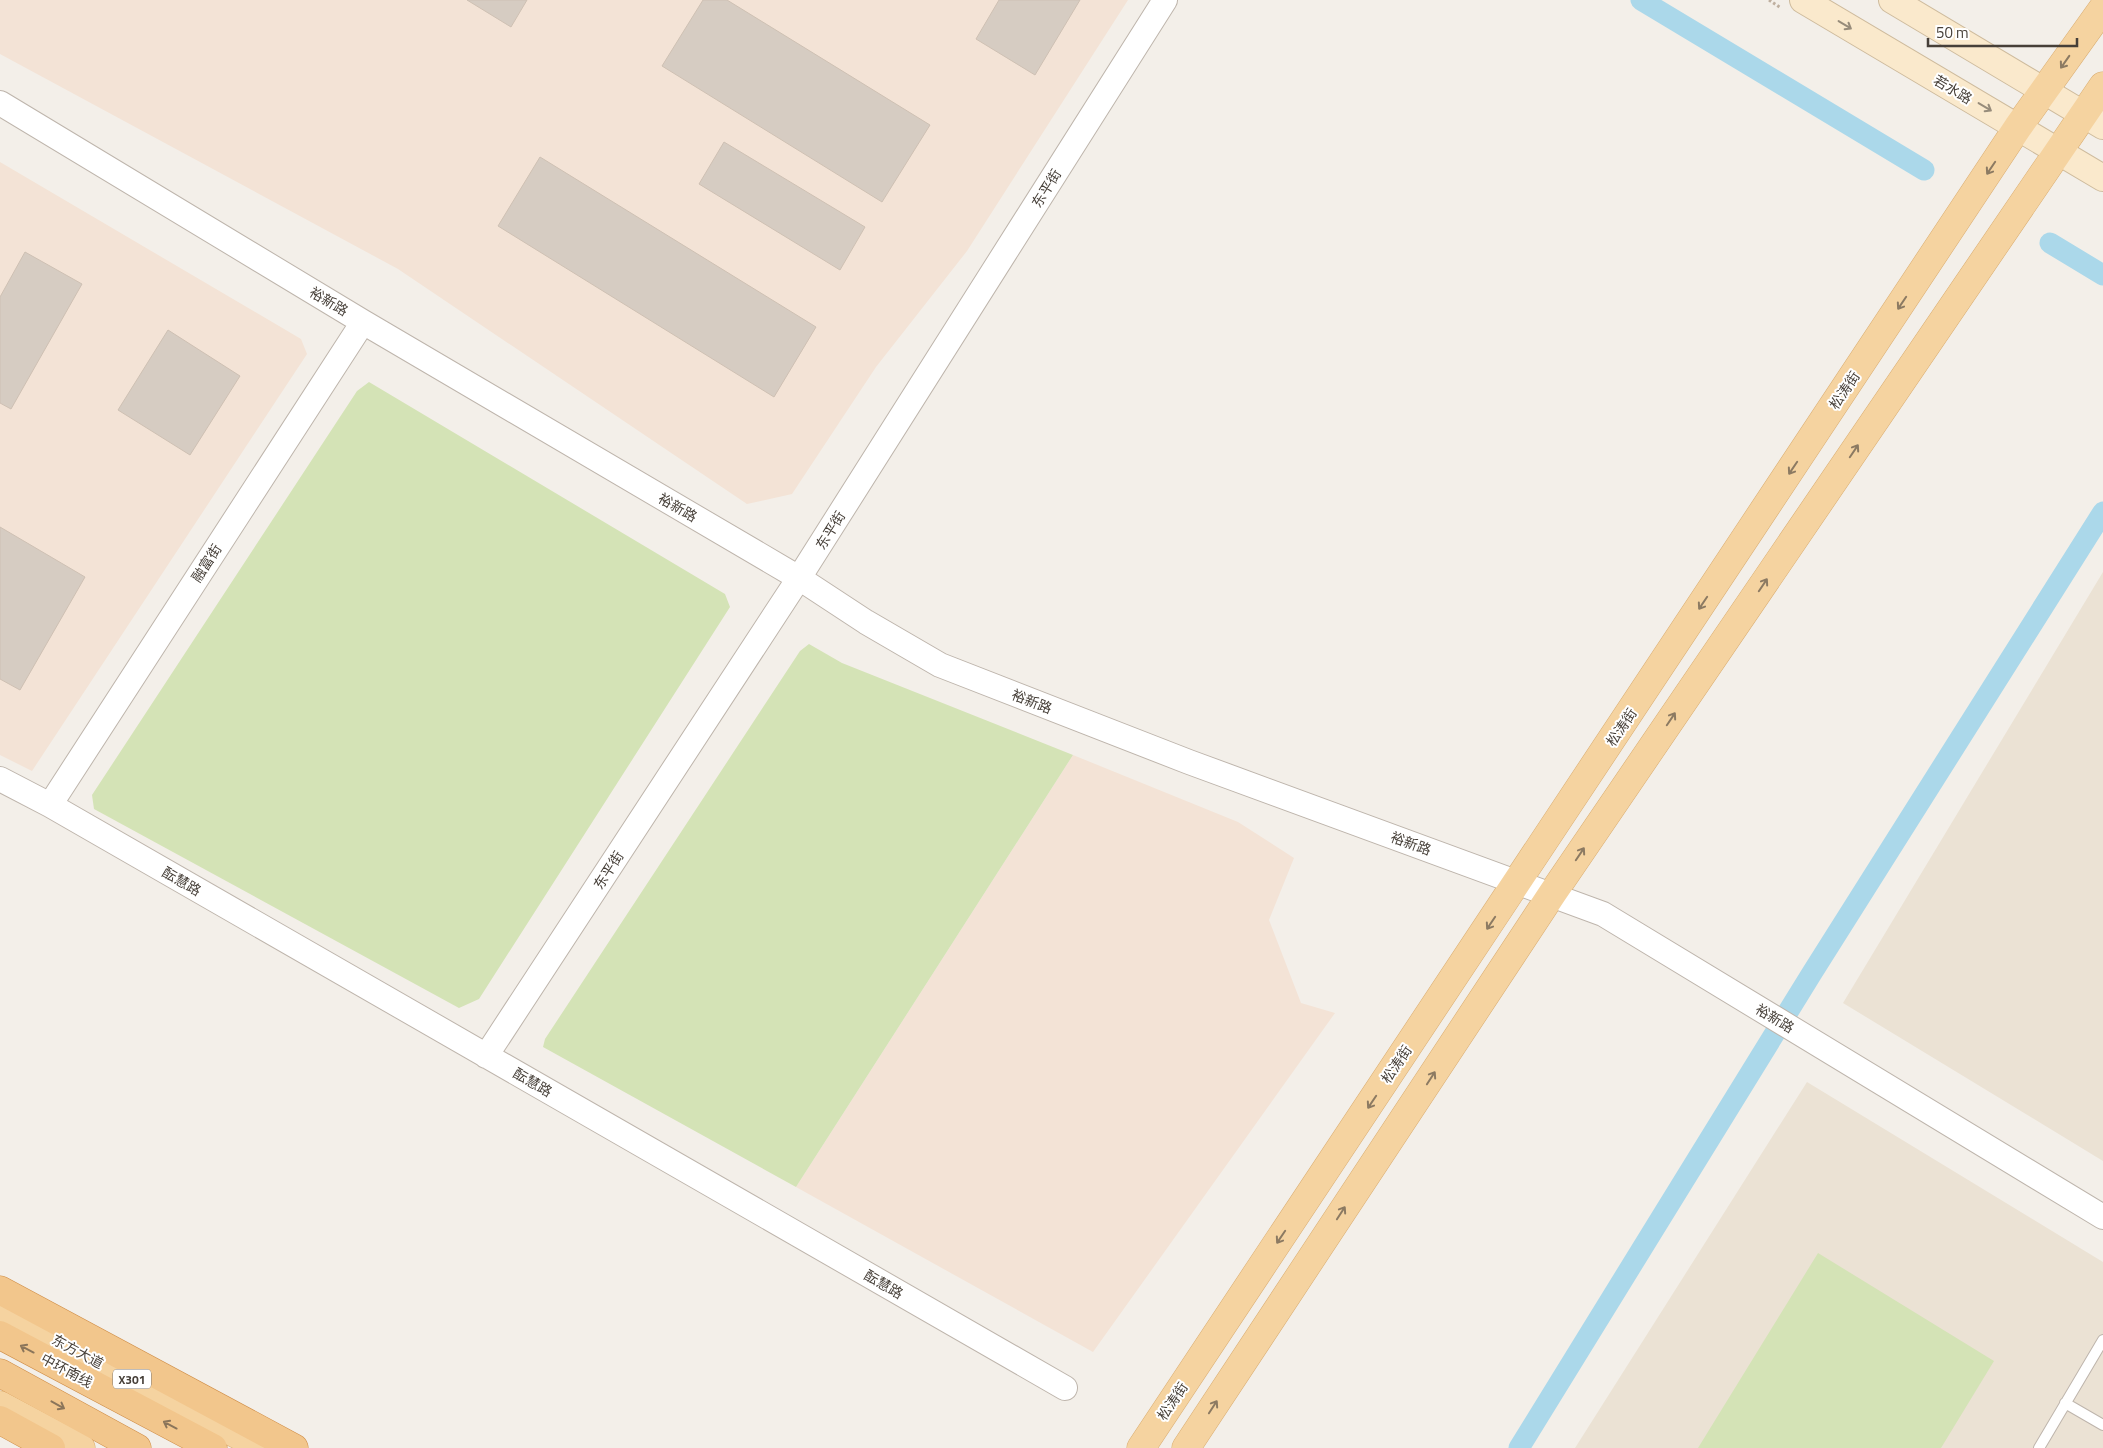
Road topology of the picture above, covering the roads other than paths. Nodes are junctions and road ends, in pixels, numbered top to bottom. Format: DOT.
graph roads {
  1 [pos="1165,0"];
  2 [pos="1803,0"];
  3 [pos="1892,0"];
  4 [pos="2103,8"];
  5 [pos="2103,86"];
  6 [pos="2045,91"];
  7 [pos="0,103"];
  8 [pos="2093,120"];
  9 [pos="2018,127"];
  10 [pos="2058,151"];
  11 [pos="2103,178"];
  12 [pos="363,322"];
  13 [pos="799,578"];
  14 [pos="0,779"];
  15 [pos="50,805"];
  16 [pos="1518,882"];
  17 [pos="1552,894"];
  18 [pos="486,1056"];
  19 [pos="2103,1217"];
  20 [pos="0,1290"];
  21 [pos="0,1310"];
  22 [pos="0,1335"];
  23 [pos="2103,1340"];
  24 [pos="0,1373"];
  25 [pos="1065,1388"];
  26 [pos="2065,1403"];
  27 [pos="0,1405"];
  28 [pos="0,1420"];
  29 [pos="2103,1425"];
  30 [pos="51,1448"];
  31 [pos="81,1448"];
  32 [pos="137,1448"];
  33 [pos="213,1448"];
  34 [pos="263,1448"];
  35 [pos="294,1448"];
  36 [pos="1141,1448"];
  37 [pos="1186,1448"];
  38 [pos="2039,1448"];
  1 -- 13 [label="street, 东平街"];
  2 -- 9 [label="main road, 若水路, one-way"];
  3 -- 6 [label="main road"];
  4 -- 6 [label="main road, 松涛街, one-way"];
  5 -- 8 [label="main road"];
  6 -- 8 [label="main road"];
  6 -- 9 [label="main road, 松涛街"];
  7 -- 12 [label="street, 裕新路"];
  8 -- 10 [label="main road"];
  9 -- 10 [label="main road, 若水路"];
  9 -- 16 [label="main road, 松涛街, one-way"];
  10 -- 11 [label="main road, 若水路"];
  17 -- 10 [label="main road, one-way"];
  12 -- 13 [label="street, 裕新路"];
  12 -- 15 [label="street, 融富街"];
  13 -- 16 [label="street, 裕新路"];
  13 -- 18 [label="street, 东平街"];
  14 -- 15 [label="street, 酝慧路"];
  15 -- 18 [label="street, 酝慧路"];
  16 -- 17 [label="street, 裕新路"];
  16 -- 36 [label="main road, 松涛街, one-way"];
  17 -- 19 [label="street, 裕新路"];
  37 -- 17 [label="main road, one-way"];
  18 -- 25 [label="street, 酝慧路"];
  20 -- 35 [label="highway"];
  21 -- 34 [label="main road, 东方大道 / X301"];
  33 -- 22 [label="highway, 中环南线, one-way"];
  23 -- 26 [label="lane"];
  24 -- 32 [label="highway, one-way"];
  26 -- 29 [label="lane"];
  26 -- 38 [label="lane"];
  27 -- 31 [label="main road"];
  28 -- 30 [label="highway"];
}
